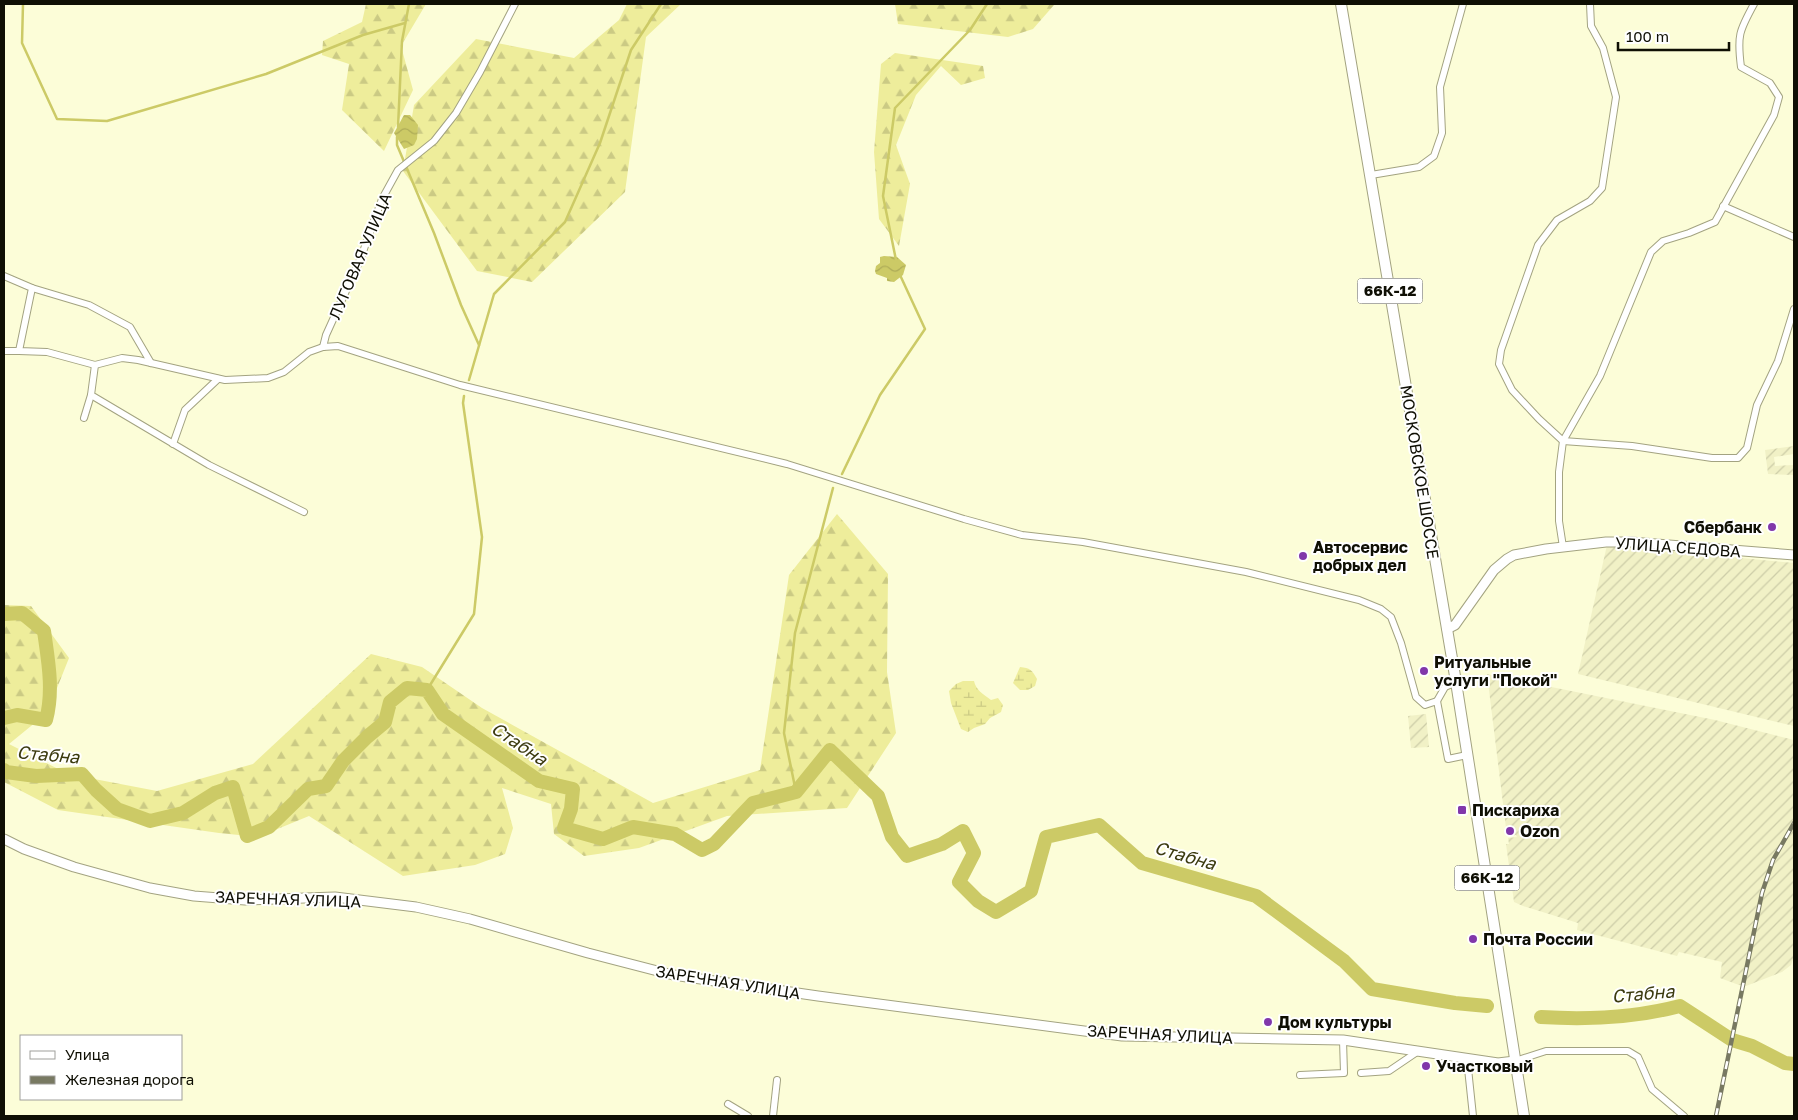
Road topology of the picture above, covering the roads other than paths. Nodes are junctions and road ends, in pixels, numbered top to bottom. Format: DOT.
graph roads {
  1 [pos="515,4"];
  2 [pos="1341,4"];
  3 [pos="1463,4"];
  4 [pos="1590,4"];
  5 [pos="1754,4"];
  6 [pos="1371,175"];
  7 [pos="1723,206"];
  8 [pos="1794,237"];
  9 [pos="4,276"];
  10 [pos="32,288"];
  11 [pos="1794,309"];
  12 [pos="323,347"];
  13 [pos="4,351"];
  14 [pos="19,351"];
  15 [pos="151,363"];
  16 [pos="96,365"];
  17 [pos="218,379"];
  18 [pos="91,395"];
  19 [pos="84,418"];
  20 [pos="1563,441"];
  21 [pos="173,444"];
  22 [pos="304,512"];
  23 [pos="1563,547"];
  24 [pos="1794,555"];
  25 [pos="1447,629"];
  26 [pos="1456,682"];
  27 [pos="1437,701"];
  28 [pos="1468,755"];
  29 [pos="4,839"];
  30 [pos="1343,1040"];
  31 [pos="1417,1052"];
  32 [pos="1467,1059"];
  33 [pos="1515,1061"];
  34 [pos="1361,1073"];
  35 [pos="1300,1075"];
  36 [pos="777,1080"];
  37 [pos="728,1104"];
  38 [pos="748,1116"];
  39 [pos="773,1116"];
  40 [pos="1473,1116"];
  41 [pos="1524,1116"];
  42 [pos="1684,1116"];
  1 -- 12 [label="street, ЛУГОВАЯ УЛИЦА"];
  2 -- 6 [label="main road, МОСКОВСКОЕ ШОССЕ / 66К-12"];
  3 -- 6 [label="street"];
  4 -- 20 [label="street"];
  5 -- 7 [label="street"];
  6 -- 25 [label="main road, МОСКОВСКОЕ ШОССЕ / 66К-12"];
  7 -- 8 [label="street"];
  7 -- 20 [label="street"];
  9 -- 10 [label="street"];
  10 -- 14 [label="street"];
  10 -- 15 [label="street"];
  11 -- 20 [label="street"];
  12 -- 17 [label="street"];
  12 -- 27 [label="street"];
  13 -- 14 [label="street"];
  14 -- 16 [label="street"];
  15 -- 16 [label="street"];
  15 -- 17 [label="street"];
  16 -- 18 [label="street"];
  17 -- 21 [label="street"];
  18 -- 19 [label="street"];
  18 -- 21 [label="street"];
  20 -- 23 [label="street"];
  21 -- 22 [label="street"];
  23 -- 24 [label="street, УЛИЦА СЕДОВА"];
  23 -- 25 [label="street, УЛИЦА СЕДОВА"];
  25 -- 26 [label="main road, МОСКОВСКОЕ ШОССЕ / 66К-12"];
  26 -- 27 [label="street"];
  26 -- 28 [label="main road, МОСКОВСКОЕ ШОССЕ / 66К-12"];
  27 -- 28 [label="street"];
  28 -- 33 [label="main road, МОСКОВСКОЕ ШОССЕ / 66К-12"];
  29 -- 30 [label="street, ЗАРЕЧНАЯ УЛИЦА"];
  30 -- 31 [label="street, ЗАРЕЧНАЯ УЛИЦА"];
  30 -- 35 [label="street"];
  31 -- 32 [label="street, ЗАРЕЧНАЯ УЛИЦА"];
  31 -- 34 [label="street"];
  32 -- 33 [label="street, ЗАРЕЧНАЯ УЛИЦА"];
  32 -- 40 [label="street"];
  33 -- 41 [label="main road, 66К-12"];
  33 -- 42 [label="street"];
  36 -- 39 [label="street"];
  37 -- 38 [label="street"];
}
